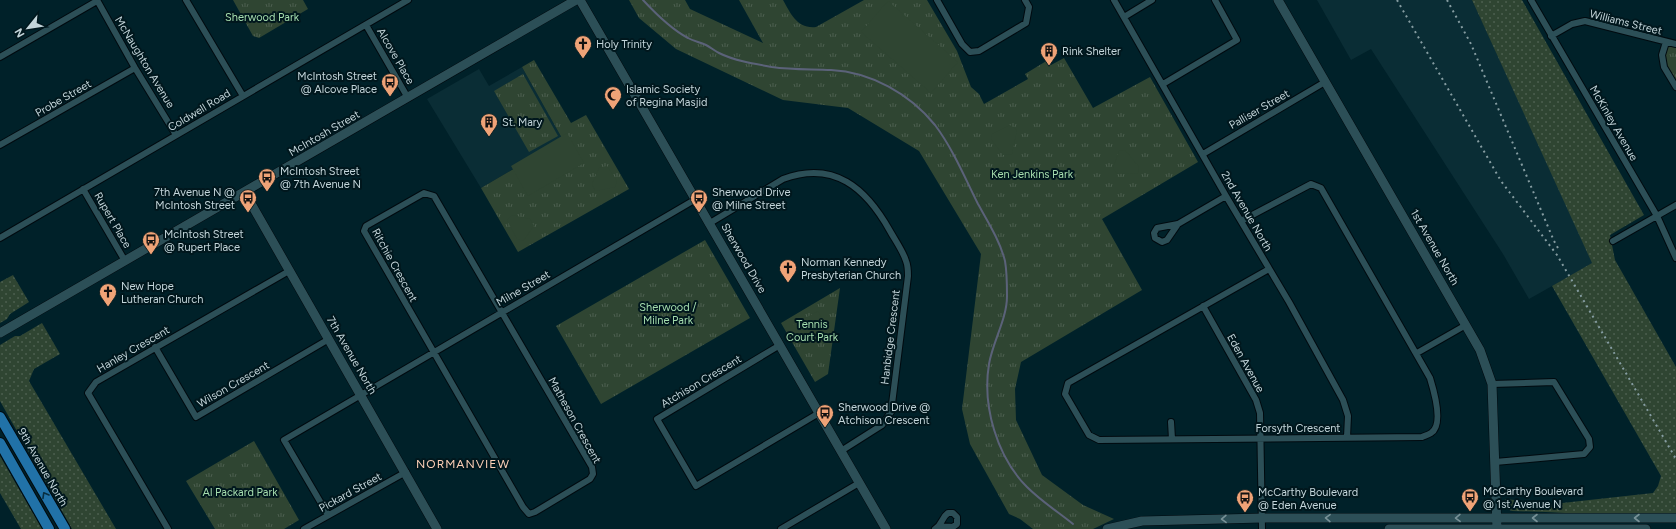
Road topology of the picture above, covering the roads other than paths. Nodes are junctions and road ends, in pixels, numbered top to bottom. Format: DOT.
graph roads {
  1 [pos="97,0"];
  2 [pos="186,0"];
  3 [pos="408,0"];
  4 [pos="576,0"];
  5 [pos="580,0"];
  6 [pos="937,0"];
  7 [pos="1025,0"];
  8 [pos="1114,0"];
  9 [pos="1152,0"];
  10 [pos="1215,0"];
  11 [pos="1278,0"];
  12 [pos="1531,0"];
  13 [pos="1124,16"];
  14 [pos="366,25"];
  15 [pos="1551,36"];
  16 [pos="1666,42"];
  17 [pos="1676,44"];
  18 [pos="0,57"];
  19 [pos="135,68"];
  20 [pos="1325,82"];
  21 [pos="1163,84"];
  22 [pos="1676,87"];
  23 [pos="242,96"];
  24 [pos="408,98"];
  25 [pos="176,135"];
  26 [pos="0,145"];
  27 [pos="1202,154"];
  28 [pos="83,189"];
  29 [pos="245,193"];
  30 [pos="1226,196"];
  31 [pos="696,199"];
  32 [pos="1676,205"];
  33 [pos="1657,216"];
  34 [pos="1241,221"];
  35 [pos="710,223"];
  36 [pos="1178,224"];
  37 [pos="0,238"];
  38 [pos="1613,241"];
  39 [pos="1676,258"];
  40 [pos="125,261"];
  41 [pos="1269,269"];
  42 [pos="289,271"];
  43 [pos="1203,306"];
  44 [pos="502,312"];
  45 [pos="1466,325"];
  46 [pos="0,334"];
  47 [pos="329,339"];
  48 [pos="780,345"];
  49 [pos="155,347"];
  50 [pos="433,352"];
  51 [pos="1417,353"];
  52 [pos="1492,384"];
  53 [pos="361,396"];
  54 [pos="819,413"];
  55 [pos="0,417"];
  56 [pos="1171,422"];
  57 [pos="1346,437"];
  58 [pos="1261,438"];
  59 [pos="1172,439"];
  60 [pos="0,443"];
  61 [pos="841,451"];
  62 [pos="1495,462"];
  63 [pos="406,472"];
  64 [pos="859,483"];
  65 [pos="328,515"];
  66 [pos="1263,518"];
  67 [pos="1497,518"];
  68 [pos="1676,518"];
  69 [pos="50,529"];
  70 [pos="65,529"];
  71 [pos="168,529"];
  72 [pos="304,529"];
  73 [pos="437,529"];
  74 [pos="781,529"];
  75 [pos="886,529"];
  76 [pos="1107,529"];
  77 [pos="1262,529"];
  78 [pos="1389,529"];
  79 [pos="1497,529"];
  80 [pos="1646,529"];
  1 -- 18 [label="street"];
  1 -- 19 [label="street, McNaughton Avenue"];
  2 -- 23 [label="street"];
  3 -- 14 [label="street, Coldwell Road"];
  4 -- 24 [label="street, McIntosh Street"];
  5 -- 31 [label="street, Sherwood Drive"];
  6 -- 7 [label="street"];
  8 -- 13 [label="street, 2nd Avenue North"];
  9 -- 13 [label="street"];
  10 -- 21 [label="street"];
  11 -- 20 [label="street, 1st Avenue North"];
  12 -- 15 [label="street, McKinley Avenue"];
  13 -- 21 [label="street, 2nd Avenue North"];
  14 -- 23 [label="street, Coldwell Road"];
  14 -- 24 [label="street, Alcove Place"];
  15 -- 16 [label="street, Williams Street"];
  15 -- 33 [label="street, McKinley Avenue"];
  16 -- 17 [label="street, Williams Street"];
  16 -- 22 [label="street"];
  19 -- 25 [label="street, McNaughton Avenue"];
  19 -- 26 [label="street, Probe Street"];
  20 -- 27 [label="street, Palliser Street"];
  20 -- 45 [label="street, 1st Avenue North"];
  21 -- 27 [label="street, 2nd Avenue North"];
  23 -- 25 [label="street, Coldwell Road"];
  24 -- 29 [label="street, McIntosh Street"];
  25 -- 28 [label="street, Coldwell Road"];
  27 -- 30 [label="street, 2nd Avenue North"];
  28 -- 37 [label="street, Coldwell Road"];
  28 -- 40 [label="street, Rupert Place"];
  29 -- 40 [label="street, McIntosh Street"];
  29 -- 42 [label="street, 7th Avenue North"];
  30 -- 34 [label="street, 2nd Avenue North"];
  30 -- 36 [label="street"];
  31 -- 35 [label="street, Sherwood Drive"];
  31 -- 44 [label="street, Milne Street"];
  32 -- 33 [label="street"];
  33 -- 38 [label="street"];
  33 -- 39 [label="street, McKinley Avenue"];
  34 -- 41 [label="street, 2nd Avenue North"];
  34 -- 51 [label="street, Forsyth Crescent"];
  35 -- 48 [label="street, Sherwood Drive"];
  35 -- 61 [label="street, Hanbidge Crescent"];
  40 -- 46 [label="street, McIntosh Street"];
  41 -- 43 [label="street, Forsyth Crescent"];
  41 -- 57 [label="street, 2nd Avenue North"];
  42 -- 47 [label="street, 7th Avenue North"];
  42 -- 49 [label="street, Hanley Crescent"];
  43 -- 58 [label="street, Eden Avenue"];
  43 -- 59 [label="street, Forsyth Crescent"];
  44 -- 50 [label="street, Milne Street"];
  44 -- 50 [label="street, Ritchie Crescent"];
  44 -- 50 [label="street, Matheson Crescent"];
  45 -- 51 [label="street"];
  45 -- 52 [label="street, 1st Avenue North"];
  47 -- 49 [label="street, Wilson Crescent"];
  47 -- 53 [label="street, 7th Avenue North"];
  48 -- 54 [label="street, Sherwood Drive"];
  48 -- 54 [label="street, Atchison Crescent"];
  49 -- 71 [label="street, Hanley Crescent"];
  50 -- 53 [label="street, Milne Street"];
  51 -- 57 [label="street, Forsyth Crescent"];
  52 -- 62 [label="street, 1st Avenue North"];
  52 -- 62 [label="street"];
  53 -- 63 [label="street, 7th Avenue North"];
  53 -- 65 [label="street, Milne Street"];
  54 -- 61 [label="street, Sherwood Drive"];
  70 -- 55 [label="main road, 9th Avenue North, one-way"];
  56 -- 59 [label="street"];
  57 -- 58 [label="street, Forsyth Crescent"];
  58 -- 59 [label="street, Forsyth Crescent"];
  58 -- 66 [label="street, Eden Avenue"];
  60 -- 69 [label="main road"];
  61 -- 64 [label="street, Sherwood Drive"];
  62 -- 67 [label="street, 1st Avenue North"];
  63 -- 65 [label="street, Pickard Street"];
  63 -- 73 [label="street, 7th Avenue North"];
  64 -- 74 [label="street"];
  64 -- 75 [label="street, Sherwood Drive"];
  65 -- 72 [label="street, Pickard Street"];
  67 -- 66 [label="street, one-way"];
  66 -- 76 [label="street, one-way"];
  66 -- 77 [label="street, Eden Avenue"];
  68 -- 67 [label="street, one-way"];
  67 -- 79 [label="street, 1st Avenue North"];
  78 -- 79 [label="street"];
  79 -- 80 [label="street"];
}
